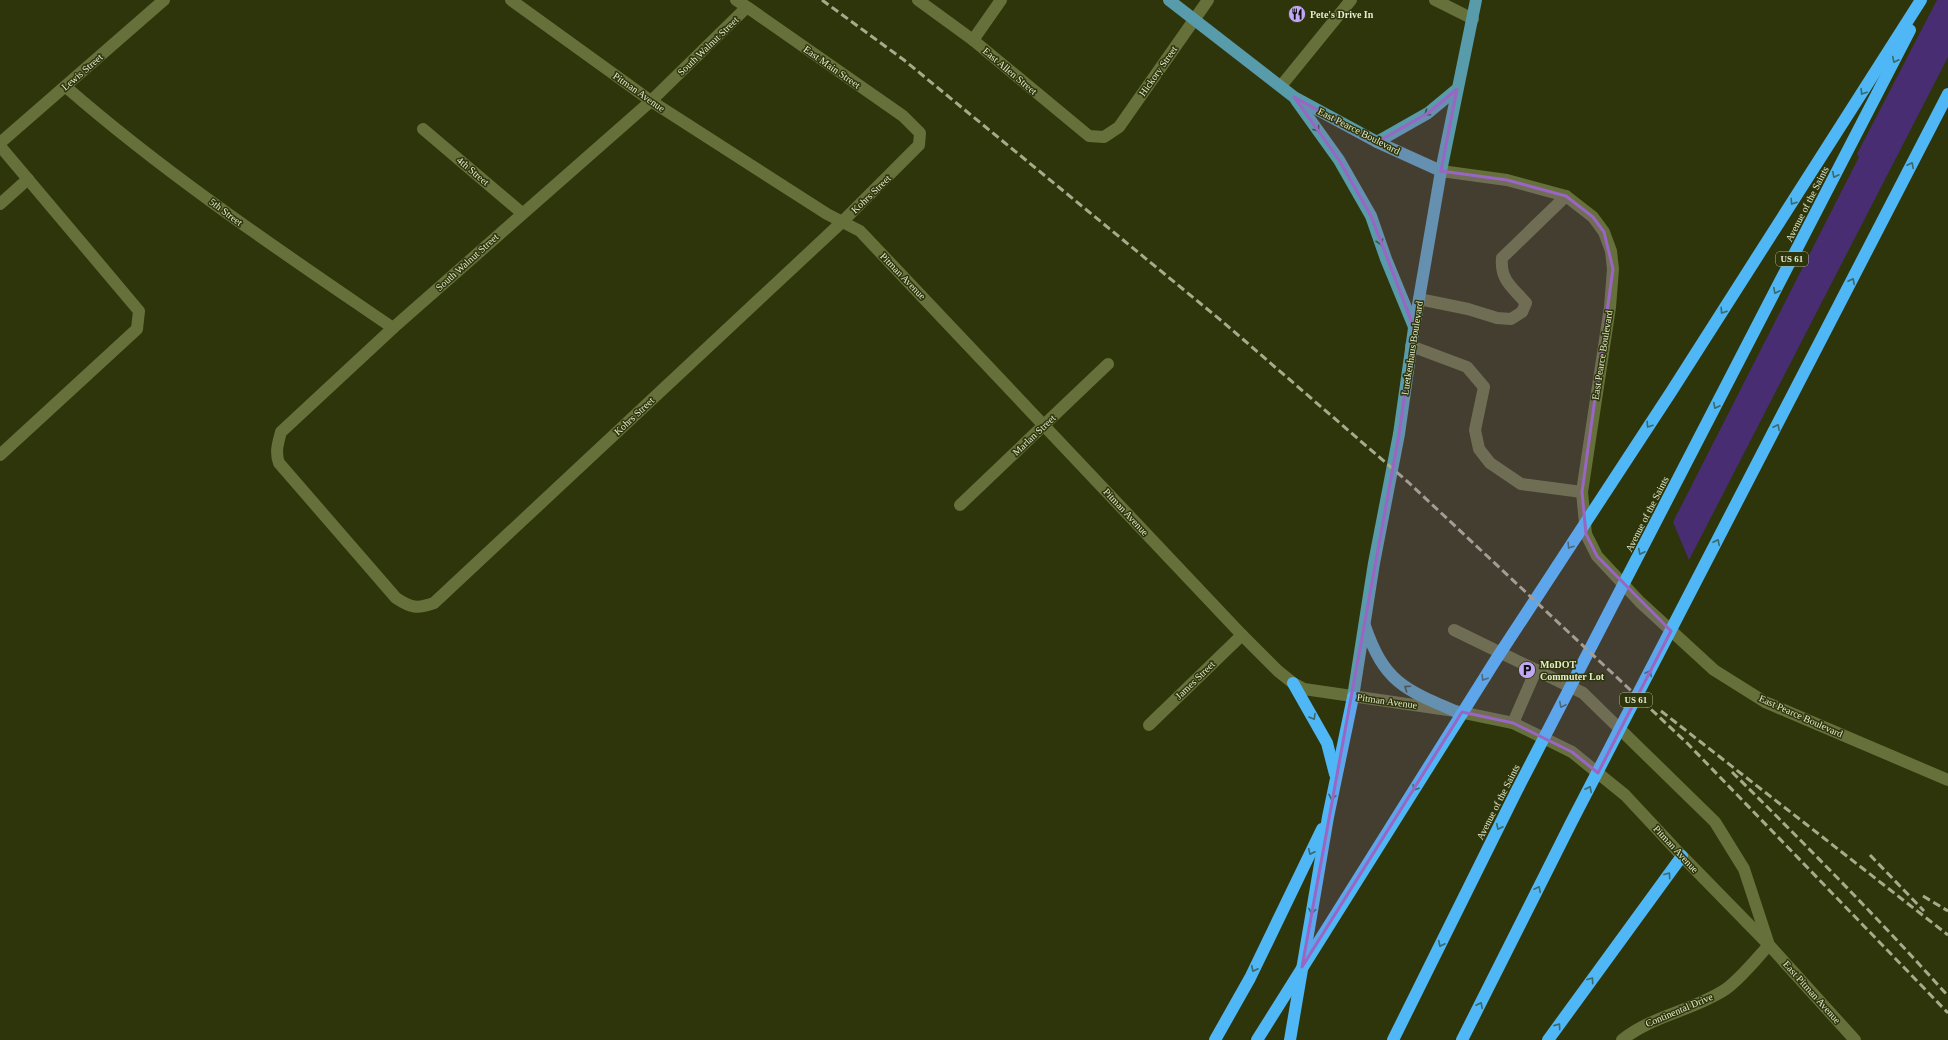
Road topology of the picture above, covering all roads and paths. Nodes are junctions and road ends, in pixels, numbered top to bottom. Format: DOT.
graph roads {
  1 [pos="164,0"];
  2 [pos="511,0"];
  3 [pos="736,0"];
  4 [pos="918,0"];
  5 [pos="1001,0"];
  6 [pos="1169,0"];
  7 [pos="1208,0"];
  8 [pos="1351,0"];
  9 [pos="1435,0"];
  10 [pos="1476,0"];
  11 [pos="1921,0"];
  12 [pos="1926,0"];
  13 [pos="747,7"];
  14 [pos="1194,19"];
  15 [pos="1473,19"];
  16 [pos="972,40"];
  17 [pos="1281,86"];
  18 [pos="66,87"];
  19 [pos="1457,89"];
  20 [pos="1948,94"];
  21 [pos="1294,97"];
  22 [pos="651,101"];
  23 [pos="423,129"];
  24 [pos="1104,137"];
  25 [pos="920,140"];
  26 [pos="1377,142"];
  27 [pos="0,145"];
  28 [pos="1441,171"];
  29 [pos="28,179"];
  30 [pos="1566,196"];
  31 [pos="0,204"];
  32 [pos="522,213"];
  33 [pos="843,221"];
  34 [pos="1419,299"];
  35 [pos="393,328"];
  36 [pos="1414,328"];
  37 [pos="1411,346"];
  38 [pos="1108,364"];
  39 [pos="1045,425"];
  40 [pos="0,455"];
  41 [pos="1582,492"];
  42 [pos="960,505"];
  43 [pos="341,535"];
  44 [pos="1364,625"];
  45 [pos="1454,630"];
  46 [pos="1242,635"];
  47 [pos="1536,670"];
  48 [pos="1293,684"];
  49 [pos="1353,696"];
  50 [pos="1455,711"];
  51 [pos="1512,723"];
  52 [pos="1148,725"];
  53 [pos="1336,778"];
  54 [pos="1948,780"];
  55 [pos="1328,817"];
  56 [pos="1682,856"];
  57 [pos="1769,945"];
  58 [pos="1215,1040"];
  59 [pos="1257,1040"];
  60 [pos="1290,1040"];
  61 [pos="1393,1040"];
  62 [pos="1462,1040"];
  63 [pos="1548,1040"];
  64 [pos="1622,1040"];
  65 [pos="1855,1040"];
  1 -- 18 [label="street, Lewis Street"];
  2 -- 22 [label="street, Pitman Avenue"];
  3 -- 13 [label="street, East Main Street"];
  4 -- 16 [label="street, East Allen Street"];
  5 -- 16 [label="street"];
  6 -- 14 [label="main road, East Pearce Boulevard"];
  7 -- 14 [label="street, Hickory Street"];
  8 -- 17 [label="street"];
  9 -- 15 [label="street"];
  10 -- 15 [label="main road, Luetkenhaus Boulevard"];
  11 -- 59 [label="highway, one-way"];
  12 -- 61 [label="highway, Avenue of the Saints / US 61, one-way"];
  13 -- 22 [label="street, South Walnut Street"];
  13 -- 25 [label="street, East Main Street"];
  14 -- 17 [label="main road, East Pearce Boulevard"];
  14 -- 24 [label="street, Hickory Street"];
  15 -- 19 [label="main road, Luetkenhaus Boulevard"];
  16 -- 24 [label="street, East Allen Street"];
  17 -- 21 [label="main road, East Pearce Boulevard"];
  18 -- 27 [label="street, Lewis Street"];
  18 -- 35 [label="street, 5th Street"];
  19 -- 26 [label="main road, one-way"];
  19 -- 28 [label="main road, Luetkenhaus Boulevard"];
  62 -- 20 [label="highway, US 61, one-way"];
  21 -- 26 [label="main road, East Pearce Boulevard"];
  21 -- 36 [label="main road, one-way"];
  22 -- 32 [label="street, South Walnut Street"];
  22 -- 33 [label="street, Pitman Avenue"];
  23 -- 32 [label="street, 4th Street"];
  25 -- 33 [label="street, Kohrs Street"];
  26 -- 28 [label="main road, East Pearce Boulevard"];
  27 -- 29 [label="street"];
  28 -- 30 [label="street, East Pearce Boulevard"];
  28 -- 34 [label="main road, Luetkenhaus Boulevard"];
  29 -- 31 [label="street"];
  29 -- 40 [label="street"];
  30 -- 34 [label="street"];
  30 -- 41 [label="street, East Pearce Boulevard"];
  32 -- 35 [label="street, South Walnut Street"];
  33 -- 39 [label="street, Pitman Avenue"];
  33 -- 43 [label="street, Kohrs Street"];
  34 -- 36 [label="main road, Luetkenhaus Boulevard"];
  35 -- 43 [label="street, South Walnut Street"];
  36 -- 37 [label="main road, Luetkenhaus Boulevard"];
  37 -- 41 [label="street"];
  37 -- 44 [label="main road, Luetkenhaus Boulevard"];
  38 -- 39 [label="street, Marlan Street"];
  39 -- 42 [label="street, Marlan Street"];
  39 -- 46 [label="street, Pitman Avenue"];
  41 -- 54 [label="street, East Pearce Boulevard"];
  44 -- 49 [label="main road, Luetkenhaus Boulevard"];
  50 -- 44 [label="main road, one-way"];
  45 -- 47 [label="street"];
  46 -- 48 [label="street, Pitman Avenue"];
  46 -- 52 [label="street, James Street"];
  47 -- 51 [label="street"];
  47 -- 57 [label="street"];
  48 -- 49 [label="street, Pitman Avenue"];
  48 -- 53 [label="highway, one-way"];
  49 -- 50 [label="street, Pitman Avenue"];
  49 -- 53 [label="highway"];
  50 -- 51 [label="street, Pitman Avenue"];
  51 -- 56 [label="street, Pitman Avenue"];
  53 -- 55 [label="highway, one-way"];
  55 -- 58 [label="highway, one-way"];
  55 -- 60 [label="highway, one-way"];
  56 -- 57 [label="street, Pitman Avenue"];
  63 -- 56 [label="highway, one-way"];
  57 -- 64 [label="street, Continental Drive"];
  57 -- 65 [label="street, East Pitman Avenue"];
}
